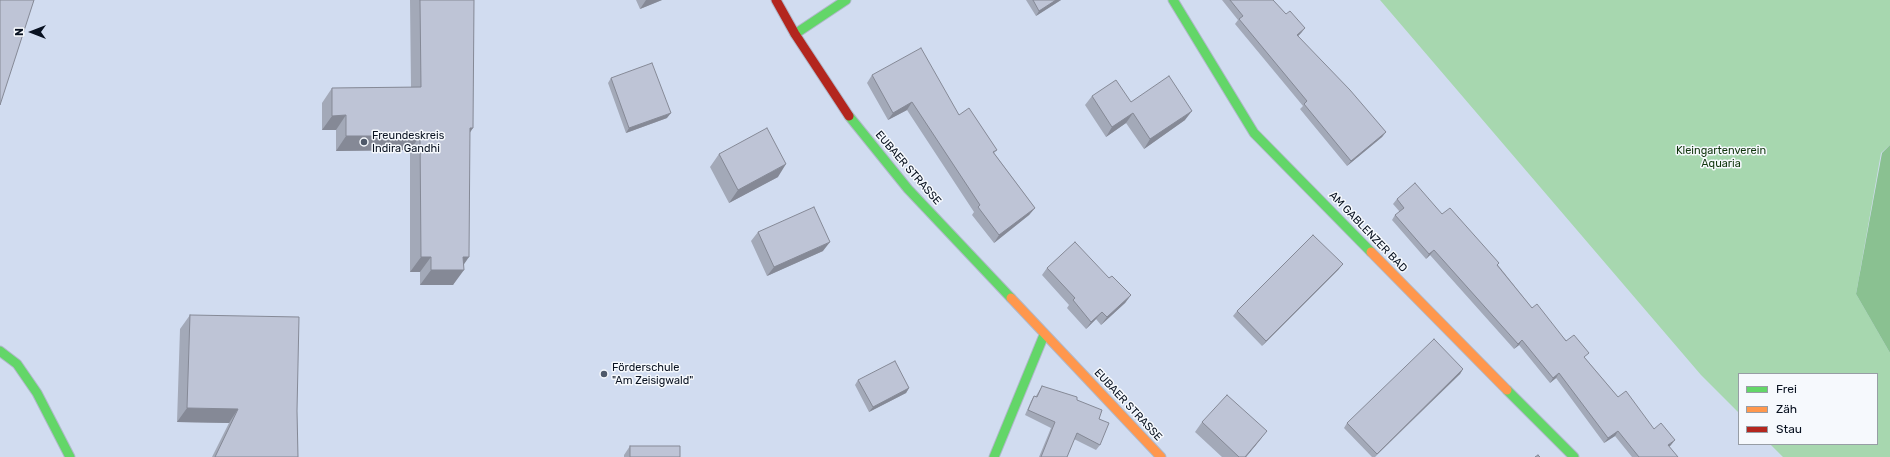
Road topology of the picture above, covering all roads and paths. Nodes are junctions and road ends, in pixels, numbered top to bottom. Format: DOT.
graph roads {
  1 [pos="776,0"];
  2 [pos="846,0"];
  3 [pos="1173,0"];
  4 [pos="795,34"];
  5 [pos="1044,335"];
  6 [pos="0,350"];
  7 [pos="70,457"];
  8 [pos="994,457"];
  9 [pos="1160,457"];
  10 [pos="1574,457"];
  1 -- 4 [label="street, EUBAER STRASSE"];
  2 -- 4 [label="street"];
  3 -- 10 [label="street, AM GABLENZER BAD"];
  4 -- 5 [label="street, EUBAER STRASSE"];
  5 -- 8 [label="street"];
  5 -- 9 [label="street, EUBAER STRASSE"];
  6 -- 7 [label="street"];
}
